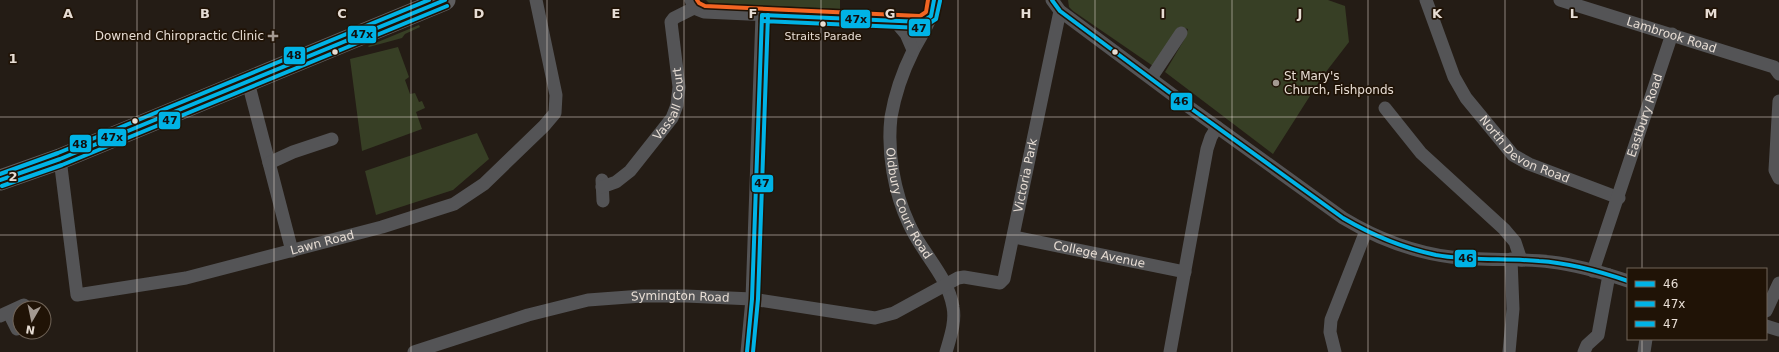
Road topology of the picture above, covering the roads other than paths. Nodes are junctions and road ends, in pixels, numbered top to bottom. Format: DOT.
graph roads {
  1 [pos="445,0"];
  2 [pos="536,0"];
  3 [pos="934,0"];
  4 [pos="1052,0"];
  5 [pos="1426,0"];
  6 [pos="1560,0"];
  7 [pos="692,4"];
  8 [pos="1060,11"];
  9 [pos="762,15"];
  10 [pos="931,16"];
  11 [pos="896,21"];
  12 [pos="1180,33"];
  13 [pos="1672,34"];
  14 [pos="913,50"];
  15 [pos="1779,74"];
  16 [pos="1151,78"];
  17 [pos="248,82"];
  18 [pos="1779,101"];
  19 [pos="1385,108"];
  20 [pos="1217,127"];
  21 [pos="332,139"];
  22 [pos="60,159"];
  23 [pos="269,163"];
  24 [pos="1779,178"];
  25 [pos="0,180"];
  26 [pos="1619,198"];
  27 [pos="603,201"];
  28 [pos="1366,232"];
  29 [pos="1014,237"];
  30 [pos="292,251"];
  31 [pos="1516,260"];
  32 [pos="1593,271"];
  33 [pos="1185,272"];
  34 [pos="1609,275"];
  35 [pos="1627,281"];
  36 [pos="1779,283"];
  37 [pos="944,284"];
  38 [pos="752,299"];
  39 [pos="1767,309"];
  40 [pos="4,315"];
  41 [pos="12,323"];
  42 [pos="1767,326"];
  43 [pos="1779,330"];
  44 [pos="1646,340"];
  45 [pos="414,352"];
  46 [pos="747,352"];
  47 [pos="946,352"];
  48 [pos="1170,352"];
  49 [pos="1335,352"];
  50 [pos="1509,352"];
  51 [pos="1584,352"];
  52 [pos="1644,352"];
  1 -- 17 [label="main road"];
  2 -- 30 [label="street, Lawn Road"];
  3 -- 10 [label="street"];
  4 -- 8 [label="street"];
  5 -- 26 [label="street, North Devon Road"];
  6 -- 13 [label="street, Lambrook Road"];
  7 -- 9 [label="street"];
  7 -- 27 [label="street, Vassall Court"];
  8 -- 16 [label="street"];
  8 -- 29 [label="street, Victoria Park"];
  9 -- 11 [label="street"];
  9 -- 38 [label="street"];
  10 -- 11 [label="street"];
  10 -- 14 [label="street, Oldbury Court Road"];
  11 -- 14 [label="street"];
  12 -- 16 [label="street"];
  13 -- 15 [label="street, Lambrook Road"];
  13 -- 26 [label="street, Eastbury Road"];
  14 -- 37 [label="street, Oldbury Court Road"];
  16 -- 20 [label="street"];
  17 -- 22 [label="main road"];
  17 -- 23 [label="street"];
  18 -- 24 [label="street"];
  19 -- 31 [label="street"];
  20 -- 28 [label="street"];
  20 -- 33 [label="street"];
  21 -- 23 [label="street"];
  22 -- 25 [label="main road"];
  22 -- 30 [label="street, Lawn Road"];
  23 -- 30 [label="street"];
  26 -- 32 [label="street"];
  28 -- 31 [label="street"];
  28 -- 49 [label="street"];
  29 -- 33 [label="street, College Avenue"];
  29 -- 37 [label="street, Victoria Park"];
  31 -- 32 [label="street"];
  31 -- 50 [label="street"];
  32 -- 34 [label="street"];
  33 -- 48 [label="street"];
  34 -- 35 [label="street"];
  34 -- 51 [label="street"];
  36 -- 39 [label="street"];
  37 -- 38 [label="street, Symington Road"];
  37 -- 47 [label="street, Oldbury Court Road"];
  38 -- 45 [label="street, Symington Road"];
  38 -- 46 [label="street"];
  40 -- 41 [label="street"];
  42 -- 43 [label="street"];
  44 -- 52 [label="street"];
}
